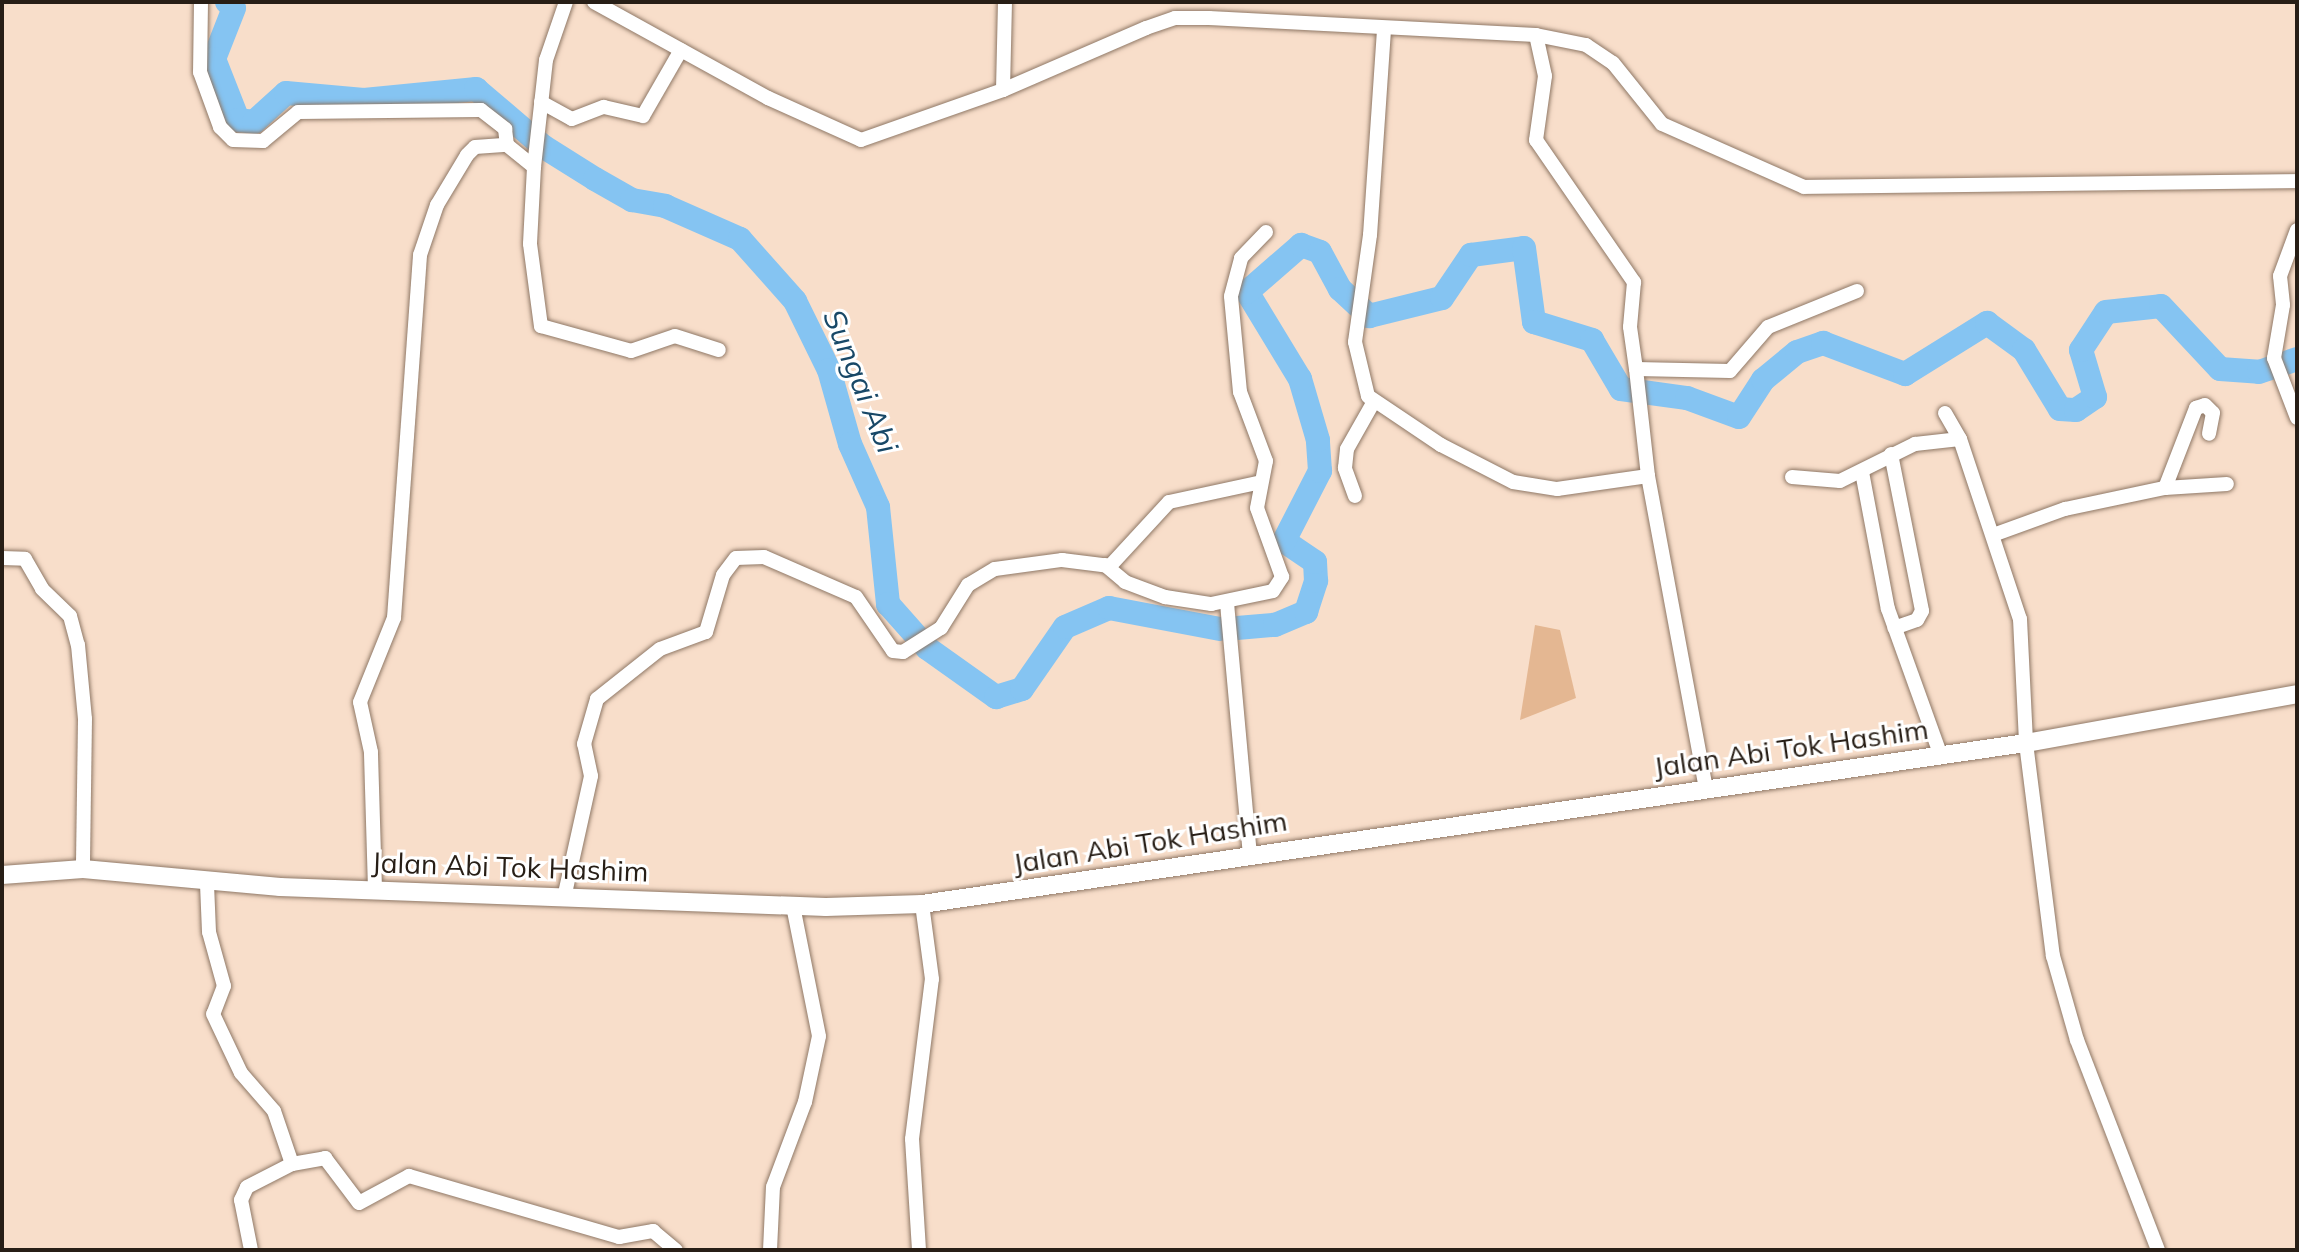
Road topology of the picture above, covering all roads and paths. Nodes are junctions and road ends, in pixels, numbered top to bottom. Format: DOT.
graph roads {
  1 [pos="566,2"];
  2 [pos="594,2"];
  3 [pos="1005,2"];
  4 [pos="201,3"];
  5 [pos="1384,30"];
  6 [pos="1536,35"];
  7 [pos="681,50"];
  8 [pos="1003,90"];
  9 [pos="541,102"];
  10 [pos="507,145"];
  11 [pos="534,167"];
  12 [pos="2297,181"];
  13 [pos="2297,230"];
  14 [pos="1266,232"];
  15 [pos="1857,291"];
  16 [pos="719,350"];
  17 [pos="1637,376"];
  18 [pos="1373,403"];
  19 [pos="1945,413"];
  20 [pos="2297,418"];
  21 [pos="2209,434"];
  22 [pos="1960,439"];
  23 [pos="1891,454"];
  24 [pos="1862,472"];
  25 [pos="1648,476"];
  26 [pos="1792,477"];
  27 [pos="1257,483"];
  28 [pos="2227,484"];
  29 [pos="2165,488"];
  30 [pos="1355,496"];
  31 [pos="1993,535"];
  32 [pos="2,558"];
  33 [pos="1105,565"];
  34 [pos="1227,603"];
  35 [pos="1894,628"];
  36 [pos="2297,694"];
  37 [pos="2026,743"];
  38 [pos="1941,756"];
  39 [pos="1706,789"];
  40 [pos="1250,854"];
  41 [pos="83,869"];
  42 [pos="2,875"];
  43 [pos="207,884"];
  44 [pos="375,889"];
  45 [pos="564,898"];
  46 [pos="922,904"];
  47 [pos="793,906"];
  48 [pos="292,1164"];
  49 [pos="251,1250"];
  50 [pos="676,1250"];
  51 [pos="770,1250"];
  52 [pos="919,1250"];
  53 [pos="2158,1250"];
  1 -- 9 [label="street"];
  2 -- 7 [label="street"];
  3 -- 8 [label="street"];
  4 -- 10 [label="street"];
  5 -- 6 [label="street"];
  5 -- 8 [label="street"];
  5 -- 18 [label="street"];
  6 -- 12 [label="street"];
  6 -- 17 [label="street"];
  7 -- 8 [label="street"];
  7 -- 9 [label="street"];
  9 -- 11 [label="street"];
  10 -- 11 [label="street"];
  10 -- 44 [label="street"];
  11 -- 16 [label="street"];
  13 -- 20 [label="street"];
  14 -- 27 [label="street"];
  15 -- 17 [label="street"];
  17 -- 25 [label="street"];
  18 -- 25 [label="street"];
  18 -- 30 [label="street"];
  19 -- 22 [label="street"];
  21 -- 29 [label="street"];
  22 -- 23 [label="street"];
  22 -- 31 [label="street"];
  23 -- 24 [label="street"];
  23 -- 35 [label="street"];
  24 -- 26 [label="street"];
  24 -- 35 [label="street"];
  25 -- 39 [label="street"];
  27 -- 33 [label="street"];
  27 -- 34 [label="street"];
  28 -- 29 [label="street"];
  29 -- 31 [label="street"];
  31 -- 37 [label="street"];
  32 -- 41 [label="street"];
  33 -- 34 [label="street"];
  33 -- 45 [label="street"];
  34 -- 40 [label="street"];
  35 -- 38 [label="street"];
  36 -- 37 [label="main road, Jalan Abi Tok Hashim"];
  37 -- 38 [label="main road, Jalan Abi Tok Hashim"];
  37 -- 53 [label="street"];
  38 -- 39 [label="main road, Jalan Abi Tok Hashim"];
  39 -- 40 [label="main road, Jalan Abi Tok Hashim"];
  40 -- 46 [label="main road, Jalan Abi Tok Hashim"];
  41 -- 42 [label="main road, Jalan Abi Tok Hashim"];
  41 -- 43 [label="main road, Jalan Abi Tok Hashim"];
  43 -- 44 [label="main road, Jalan Abi Tok Hashim"];
  43 -- 48 [label="street"];
  44 -- 45 [label="main road, Jalan Abi Tok Hashim"];
  45 -- 47 [label="main road, Jalan Abi Tok Hashim"];
  46 -- 47 [label="main road, Jalan Abi Tok Hashim"];
  46 -- 52 [label="street"];
  47 -- 51 [label="street"];
  48 -- 49 [label="street"];
  48 -- 50 [label="street"];
}
